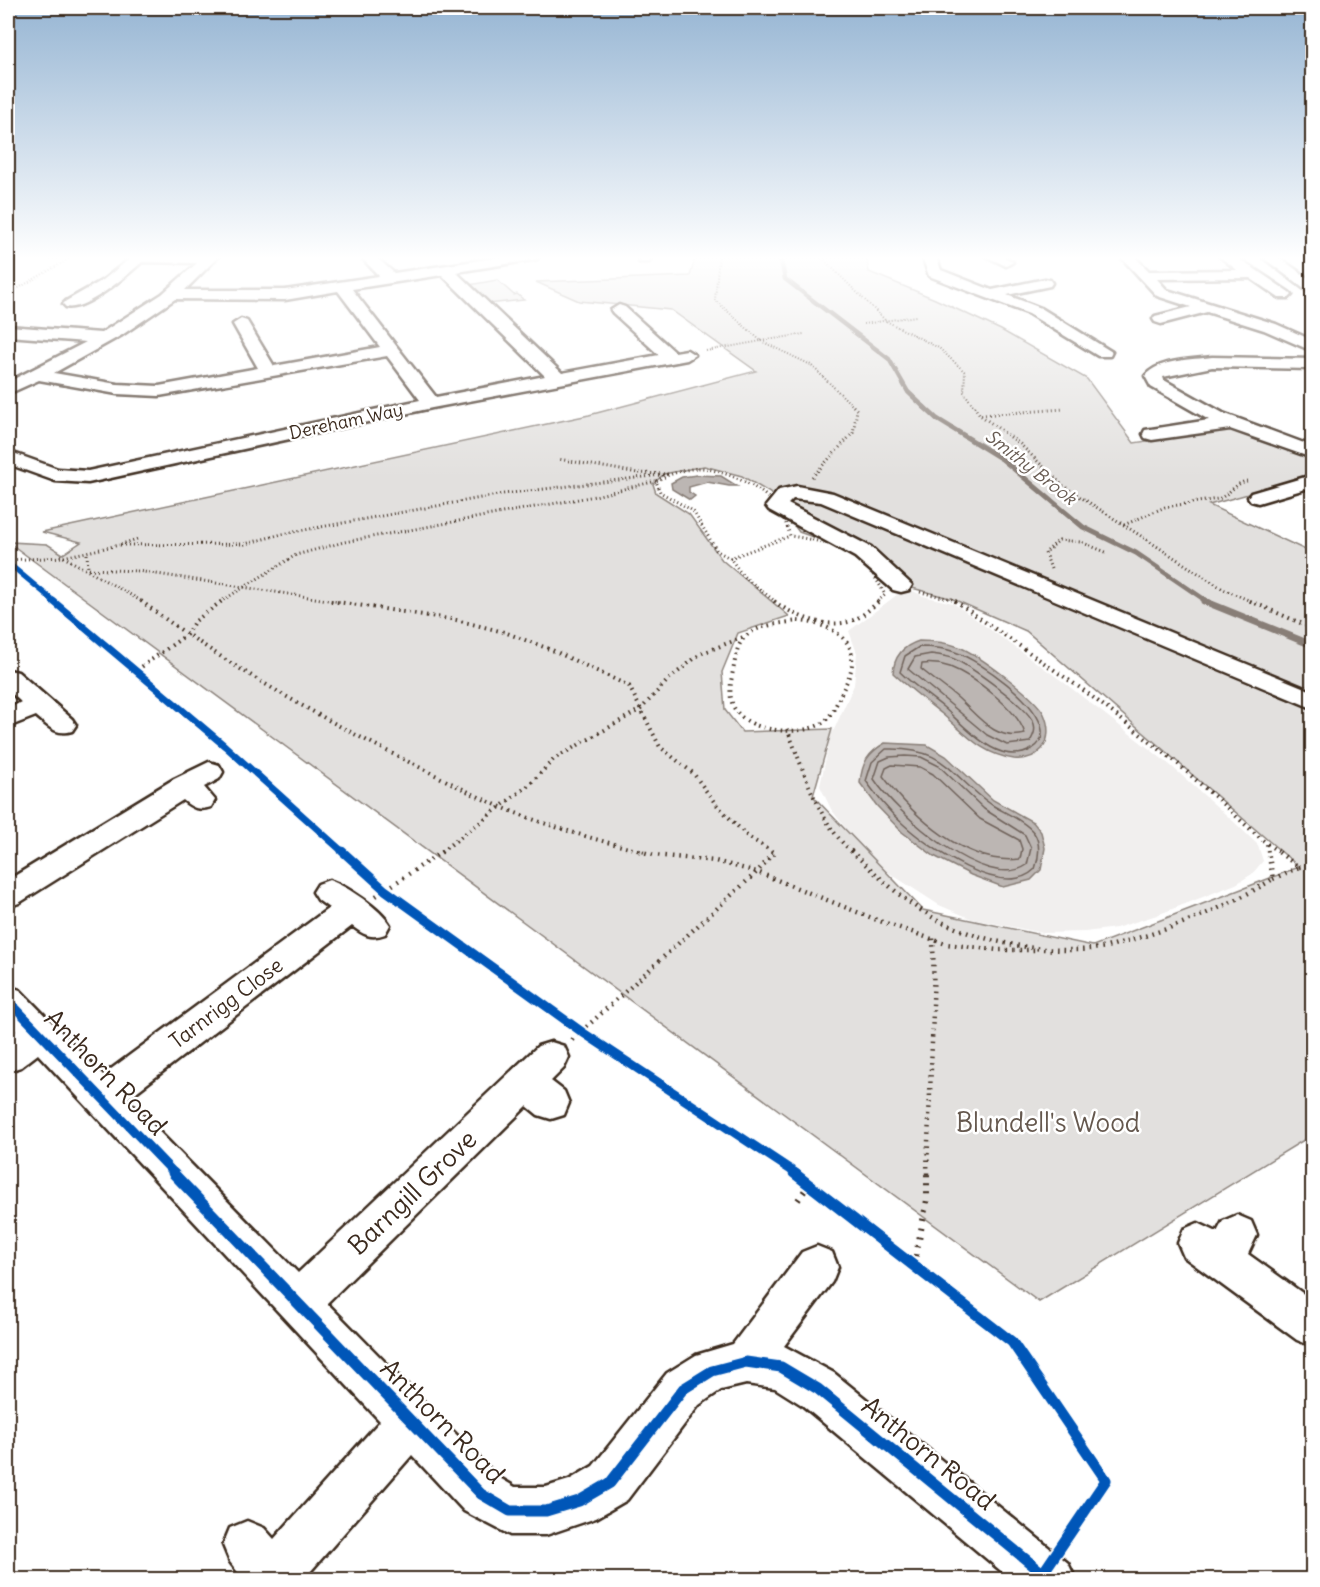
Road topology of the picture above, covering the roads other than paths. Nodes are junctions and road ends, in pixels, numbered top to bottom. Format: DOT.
graph roads {
  1 [pos="114,330"];
  2 [pos="236,330"];
  3 [pos="245,330"];
  4 [pos="376,330"];
  5 [pos="507,330"];
  6 [pos="644,330"];
  7 [pos="1067,330"];
  8 [pos="1277,330"];
  9 [pos="8,331"];
  10 [pos="226,334"];
  11 [pos="102,338"];
  12 [pos="1312,346"];
  13 [pos="392,350"];
  14 [pos="1104,352"];
  15 [pos="1312,364"];
  16 [pos="269,372"];
  17 [pos="37,375"];
  18 [pos="557,378"];
  19 [pos="8,389"];
  20 [pos="432,403"];
  21 [pos="1230,423"];
  22 [pos="1152,434"];
  23 [pos="1312,452"];
  24 [pos="8,457"];
  25 [pos="1312,480"];
  26 [pos="1253,488"];
  27 [pos="901,585"];
  28 [pos="9,678"];
  29 [pos="1312,700"];
  30 [pos="38,704"];
  31 [pos="8,719"];
  32 [pos="63,725"];
  33 [pos="198,786"];
  34 [pos="8,895"];
  35 [pos="352,909"];
  36 [pos="8,1000"];
  37 [pos="24,1045"];
  38 [pos="543,1081"];
  39 [pos="102,1097"];
  40 [pos="1220,1246"];
  41 [pos="817,1267"];
  42 [pos="298,1302"];
  43 [pos="1312,1325"];
  44 [pos="746,1362"];
  45 [pos="411,1421"];
  46 [pos="264,1567"];
  47 [pos="1051,1580"];
  1 -- 11 [label="street"];
  2 -- 10 [label="street"];
  3 -- 16 [label="street"];
  4 -- 13 [label="street"];
  5 -- 18 [label="street"];
  6 -- 18 [label="street, Dereham Way"];
  7 -- 14 [label="street"];
  8 -- 12 [label="street"];
  9 -- 11 [label="street"];
  11 -- 17 [label="street"];
  13 -- 16 [label="street"];
  13 -- 20 [label="street"];
  15 -- 21 [label="street"];
  16 -- 17 [label="street"];
  17 -- 19 [label="street"];
  18 -- 20 [label="street, Dereham Way"];
  20 -- 24 [label="street, Dereham Way"];
  21 -- 22 [label="street"];
  21 -- 23 [label="street"];
  25 -- 26 [label="street"];
  27 -- 29 [label="street"];
  28 -- 30 [label="street"];
  30 -- 31 [label="street"];
  30 -- 32 [label="street"];
  33 -- 34 [label="street"];
  35 -- 39 [label="street, Tarnrigg Close"];
  36 -- 37 [label="street, Anthorn Road"];
  37 -- 39 [label="street, Anthorn Road"];
  38 -- 42 [label="street, Barngill Grove"];
  39 -- 42 [label="street, Anthorn Road"];
  40 -- 43 [label="street"];
  41 -- 44 [label="street"];
  42 -- 45 [label="street, Anthorn Road"];
  44 -- 45 [label="street, Anthorn Road"];
  44 -- 47 [label="street, Anthorn Road"];
  45 -- 46 [label="street"];
}
